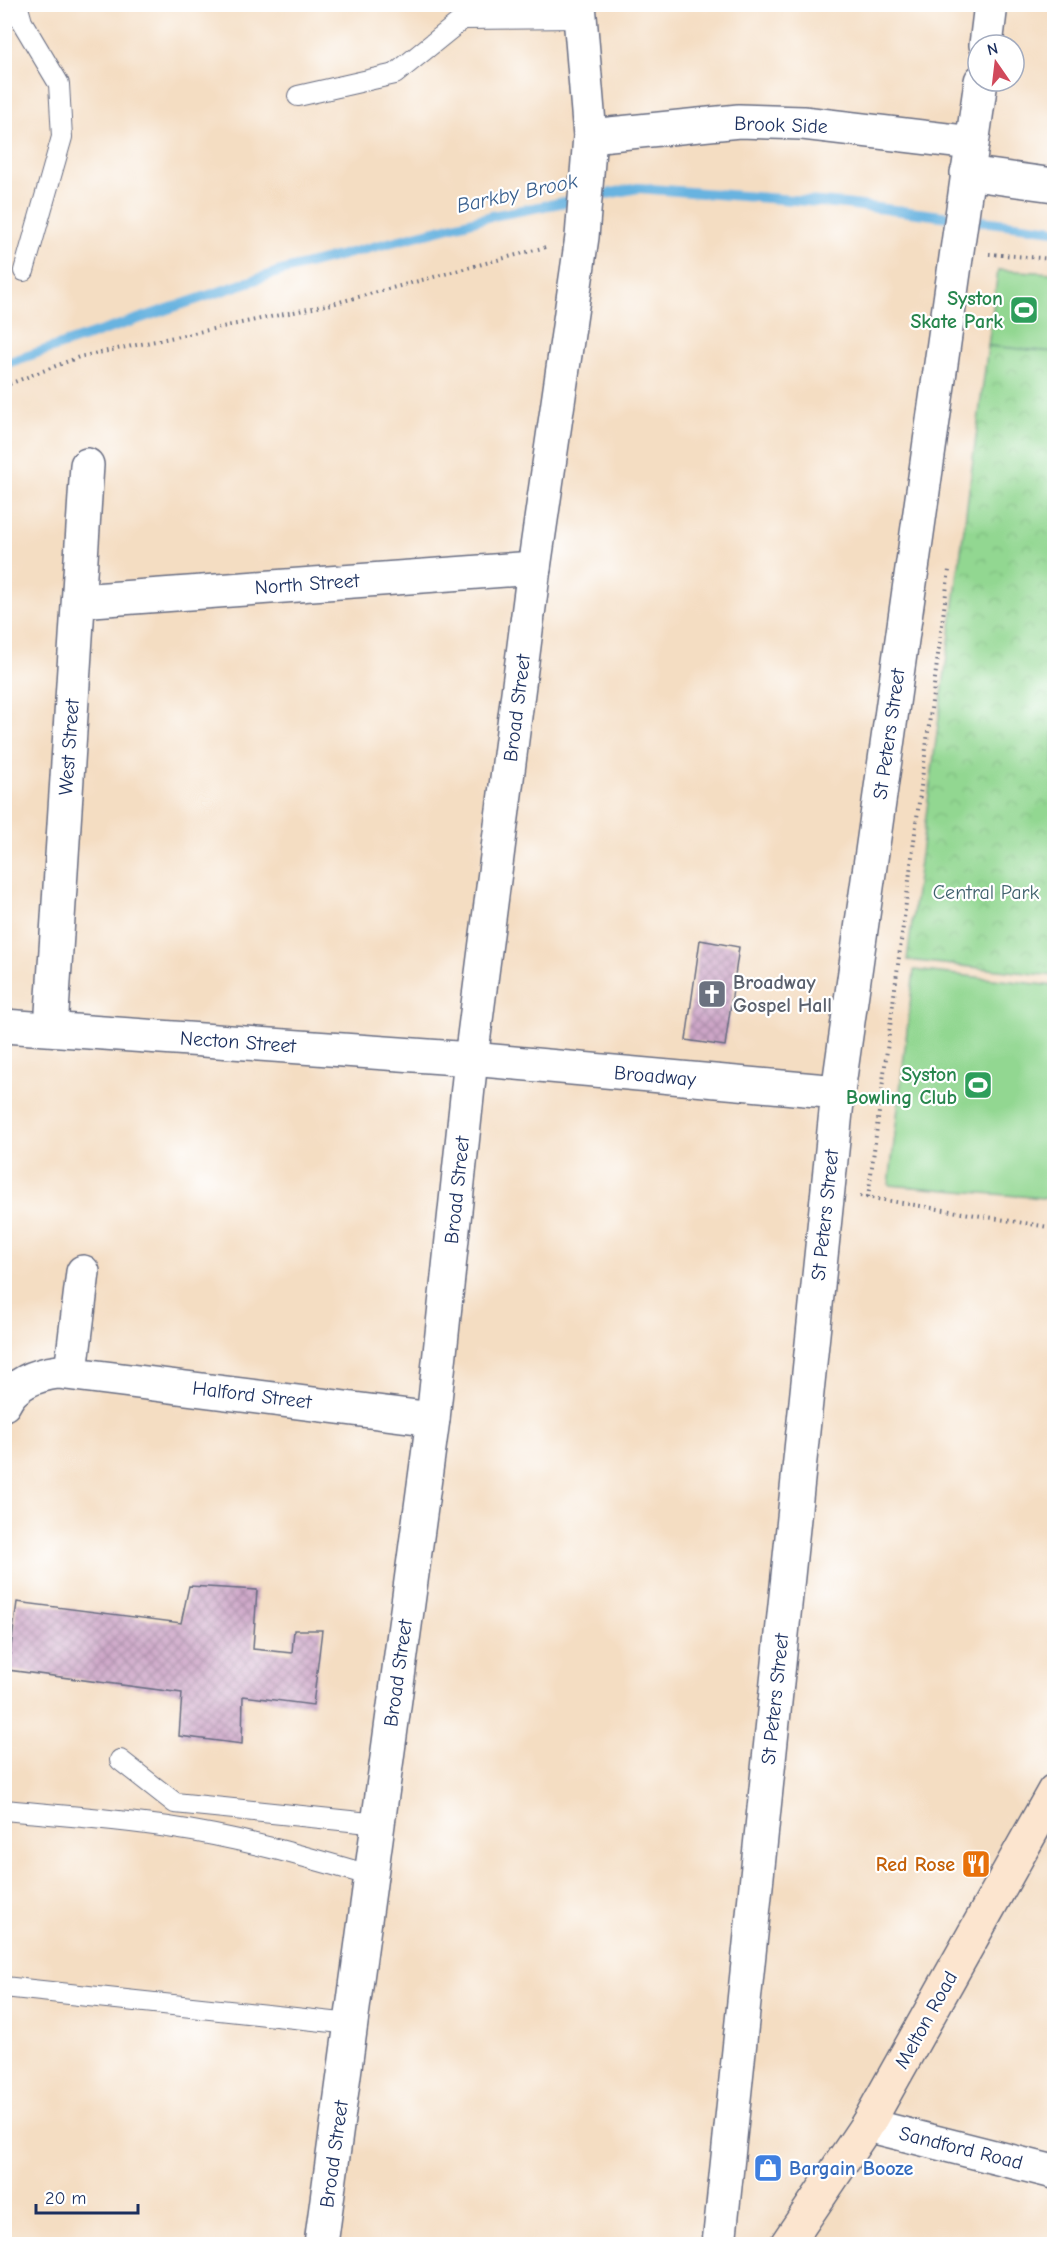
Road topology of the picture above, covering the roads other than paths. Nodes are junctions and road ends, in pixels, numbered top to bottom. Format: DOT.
graph roads {
  1 [pos="17,4"];
  2 [pos="991,4"];
  3 [pos="580,11"];
  4 [pos="987,33"];
  5 [pos="979,93"];
  6 [pos="298,96"];
  7 [pos="590,136"];
  8 [pos="968,169"];
  9 [pos="1054,185"];
  10 [pos="24,271"];
  11 [pos="87,465"];
  12 [pos="534,568"];
  13 [pos="79,600"];
  14 [pos="4,1026"];
  15 [pos="51,1028"];
  16 [pos="471,1059"];
  17 [pos="838,1092"];
  18 [pos="83,1272"];
  19 [pos="72,1372"];
  20 [pos="4,1404"];
  21 [pos="433,1419"];
  22 [pos="120,1760"];
  23 [pos="1054,1791"];
  24 [pos="4,1810"];
  25 [pos="379,1824"];
  26 [pos="372,1876"];
  27 [pos="4,1987"];
  28 [pos="351,2024"];
  29 [pos="867,2125"];
  30 [pos="1054,2172"];
  31 [pos="321,2244"];
  32 [pos="719,2244"];
  33 [pos="788,2244"];
  1 -- 10 [label="lane"];
  2 -- 4 [label="street"];
  3 -- 6 [label="lane"];
  3 -- 7 [label="street, Broad Street"];
  5 -- 8 [label="street, St Peters Street"];
  7 -- 8 [label="street, Brook Side"];
  7 -- 12 [label="street, Broad Street"];
  8 -- 9 [label="street, Brook Side"];
  8 -- 17 [label="street, St Peters Street"];
  11 -- 13 [label="street, West Street"];
  12 -- 13 [label="street, North Street"];
  12 -- 16 [label="street, Broad Street"];
  13 -- 15 [label="street, West Street"];
  14 -- 15 [label="street, Necton Street"];
  15 -- 16 [label="street, Necton Street"];
  16 -- 17 [label="street, Broadway"];
  16 -- 21 [label="street, Broad Street"];
  17 -- 32 [label="street, St Peters Street"];
  18 -- 19 [label="street"];
  19 -- 20 [label="street, Halford Street"];
  19 -- 21 [label="street, Halford Street"];
  21 -- 25 [label="street, Broad Street"];
  22 -- 25 [label="lane"];
  23 -- 29 [label="street, Melton Road"];
  24 -- 26 [label="lane"];
  25 -- 26 [label="street, Broad Street"];
  26 -- 28 [label="street, Broad Street"];
  27 -- 28 [label="lane"];
  28 -- 31 [label="street, Broad Street"];
  29 -- 30 [label="street, Sandford Road"];
  29 -- 33 [label="street, Melton Road"];
}
